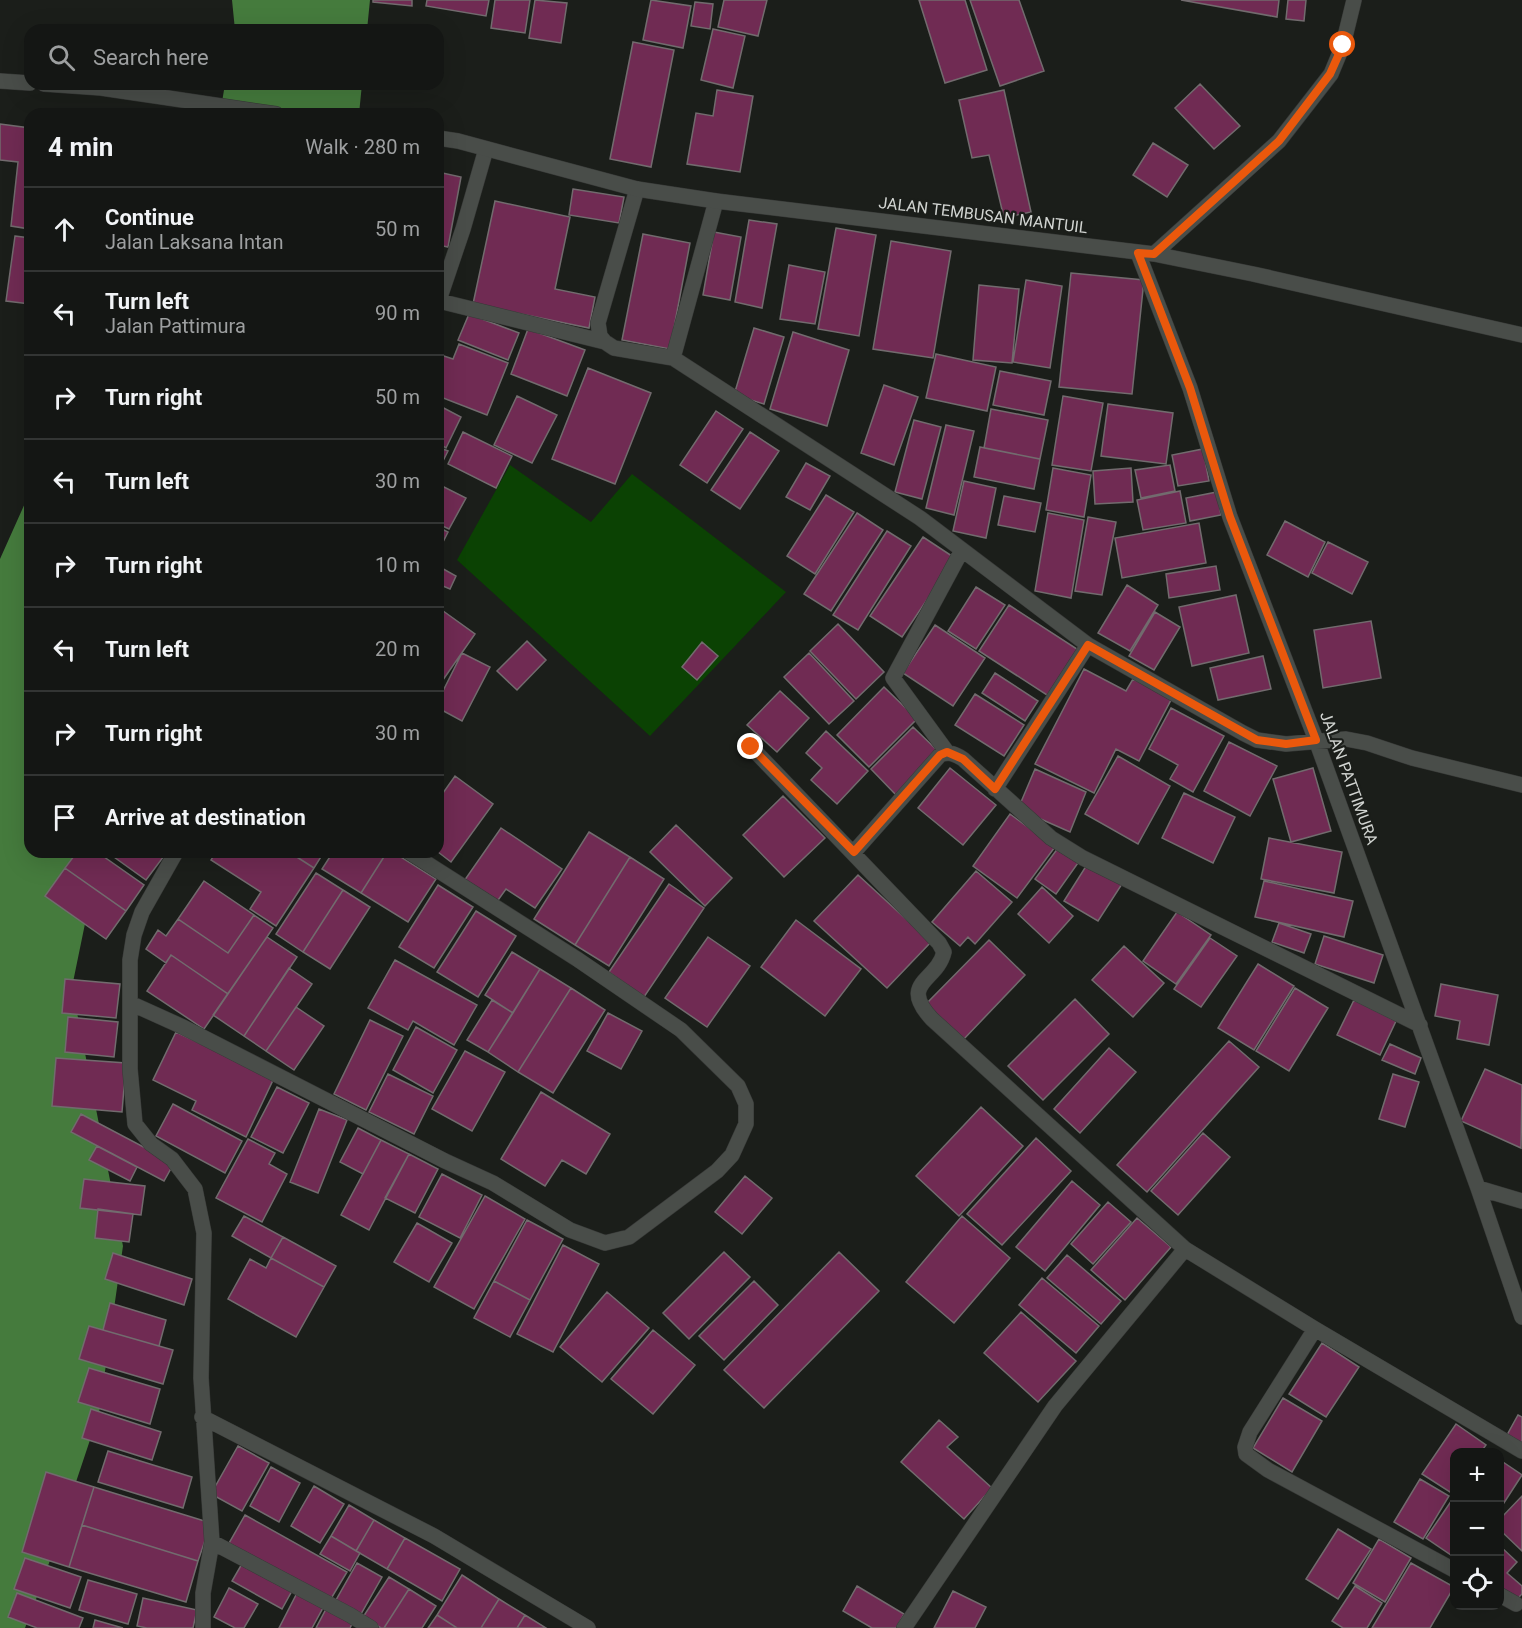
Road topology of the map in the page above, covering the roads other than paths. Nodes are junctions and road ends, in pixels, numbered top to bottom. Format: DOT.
graph roads {
  1 [pos="1354,0"];
  2 [pos="0,81"];
  3 [pos="24,83"];
  4 [pos="114,90"];
  5 [pos="236,108"];
  6 [pos="444,139"];
  7 [pos="486,149"];
  8 [pos="637,189"];
  9 [pos="716,201"];
  10 [pos="1138,253"];
  11 [pos="1154,254"];
  12 [pos="444,285"];
  13 [pos="444,303"];
  14 [pos="1522,336"];
  15 [pos="605,342"];
  16 [pos="673,358"];
  17 [pos="962,550"];
  18 [pos="1088,645"];
  19 [pos="1316,740"];
  20 [pos="751,747"];
  21 [pos="947,752"];
  22 [pos="1522,785"];
  23 [pos="995,789"];
  24 [pos="854,852"];
  25 [pos="173,858"];
  26 [pos="418,858"];
  27 [pos="130,1003"];
  28 [pos="1420,1025"];
  29 [pos="1478,1188"];
  30 [pos="1522,1201"];
  31 [pos="1185,1250"];
  32 [pos="1522,1317"];
  33 [pos="1315,1329"];
  34 [pos="202,1417"];
  35 [pos="1522,1451"];
  36 [pos="212,1542"];
  37 [pos="1450,1567"];
  38 [pos="1504,1597"];
  39 [pos="1516,1604"];
  40 [pos="203,1628"];
  41 [pos="371,1628"];
  42 [pos="588,1628"];
  43 [pos="904,1628"];
  1 -- 11 [label="street"];
  2 -- 3 [label="street"];
  4 -- 5 [label="street"];
  6 -- 7 [label="street, JALAN TEMBUSAN MANTUIL"];
  7 -- 8 [label="street, JALAN TEMBUSAN MANTUIL"];
  7 -- 12 [label="street"];
  8 -- 9 [label="street, JALAN TEMBUSAN MANTUIL"];
  8 -- 15 [label="street"];
  9 -- 10 [label="street, JALAN TEMBUSAN MANTUIL"];
  9 -- 16 [label="street"];
  10 -- 11 [label="street, JALAN TEMBUSAN MANTUIL"];
  10 -- 19 [label="street, JALAN PATTIMURA"];
  11 -- 14 [label="street, JALAN TEMBUSAN MANTUIL"];
  13 -- 15 [label="street"];
  15 -- 16 [label="street"];
  16 -- 17 [label="street"];
  17 -- 18 [label="street"];
  17 -- 21 [label="street"];
  18 -- 19 [label="street"];
  18 -- 23 [label="street"];
  19 -- 22 [label="street"];
  19 -- 28 [label="street, JALAN PATTIMURA"];
  20 -- 24 [label="street"];
  21 -- 23 [label="street"];
  21 -- 24 [label="street"];
  23 -- 28 [label="street"];
  24 -- 31 [label="street"];
  25 -- 27 [label="street"];
  26 -- 27 [label="street"];
  27 -- 34 [label="street"];
  28 -- 29 [label="street, JALAN PATTIMURA"];
  29 -- 30 [label="street"];
  29 -- 32 [label="street, JALAN PATTIMURA"];
  31 -- 33 [label="street"];
  31 -- 43 [label="street"];
  33 -- 35 [label="street"];
  33 -- 37 [label="street"];
  34 -- 36 [label="street"];
  34 -- 42 [label="street"];
  36 -- 40 [label="street"];
  36 -- 41 [label="street"];
  38 -- 39 [label="street"];
}
